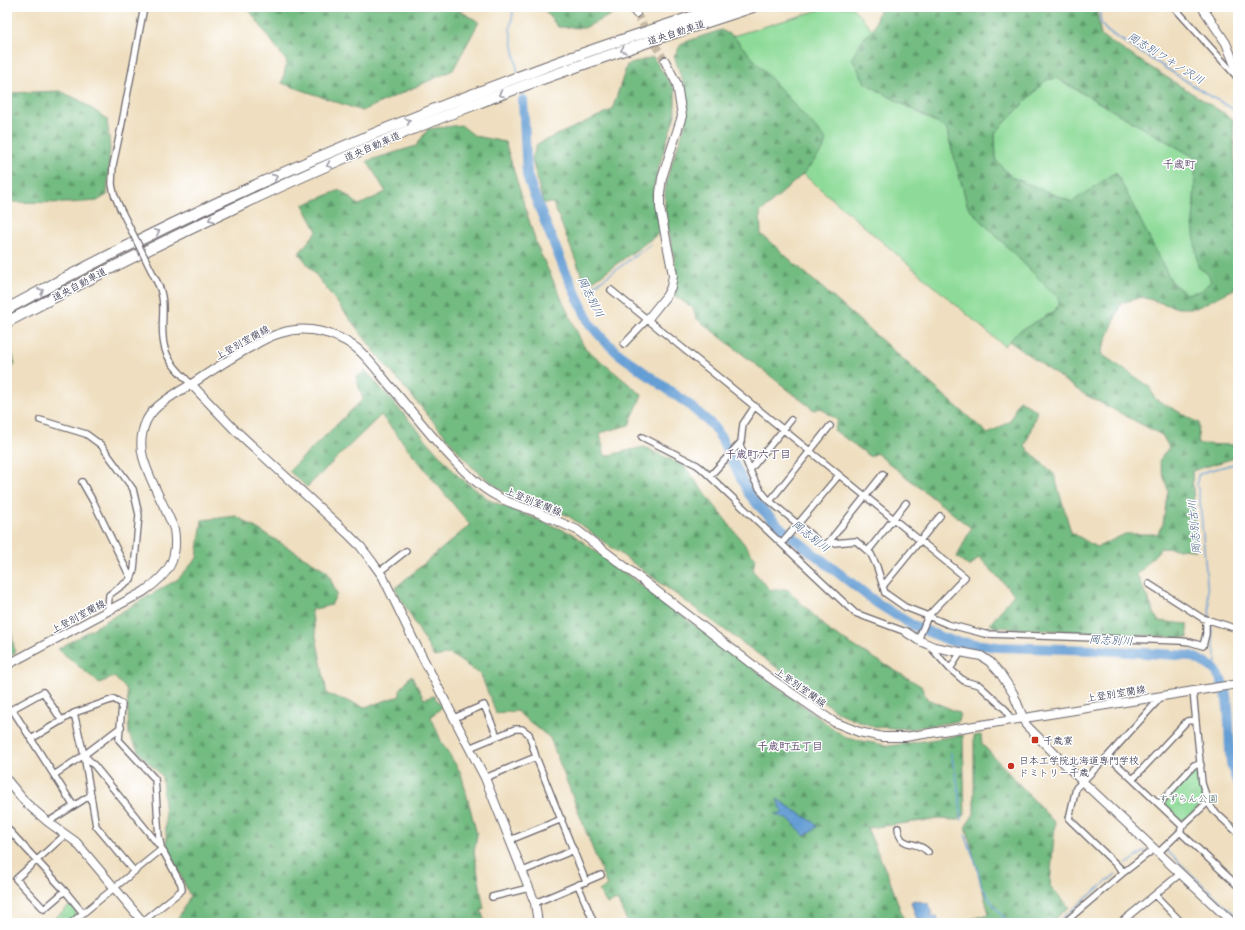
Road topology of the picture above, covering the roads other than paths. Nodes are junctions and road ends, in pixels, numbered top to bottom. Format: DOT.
graph roads {
  1 [pos="144,7"];
  2 [pos="722,7"];
  3 [pos="753,7"];
  4 [pos="1174,7"];
  5 [pos="1202,7"];
  6 [pos="665,61"];
  7 [pos="1238,73"];
  8 [pos="1238,78"];
  9 [pos="611,290"];
  10 [pos="7,310"];
  11 [pos="647,320"];
  12 [pos="7,322"];
  13 [pos="624,344"];
  14 [pos="191,384"];
  15 [pos="755,406"];
  16 [pos="40,420"];
  17 [pos="791,420"];
  18 [pos="830,426"];
  19 [pos="784,430"];
  20 [pos="642,437"];
  21 [pos="739,446"];
  22 [pos="810,451"];
  23 [pos="750,470"];
  24 [pos="883,474"];
  25 [pos="839,475"];
  26 [pos="710,476"];
  27 [pos="82,482"];
  28 [pos="866,496"];
  29 [pos="770,501"];
  30 [pos="906,503"];
  31 [pos="940,516"];
  32 [pos="893,519"];
  33 [pos="798,523"];
  34 [pos="920,540"];
  35 [pos="783,541"];
  36 [pos="828,543"];
  37 [pos="406,551"];
  38 [pos="868,551"];
  39 [pos="379,572"];
  40 [pos="131,579"];
  41 [pos="1149,584"];
  42 [pos="883,586"];
  43 [pos="108,610"];
  44 [pos="928,617"];
  45 [pos="1206,620"];
  46 [pos="1238,630"];
  47 [pos="906,632"];
  48 [pos="920,636"];
  49 [pos="934,647"];
  50 [pos="961,652"];
  51 [pos="7,665"];
  52 [pos="950,669"];
  53 [pos="1238,684"];
  54 [pos="1193,691"];
  55 [pos="1162,696"];
  56 [pos="10,710"];
  57 [pos="74,713"];
  58 [pos="454,718"];
  59 [pos="1023,719"];
  60 [pos="1196,720"];
  61 [pos="62,721"];
  62 [pos="1011,721"];
  63 [pos="121,727"];
  64 [pos="497,736"];
  65 [pos="31,739"];
  66 [pos="469,748"];
  67 [pos="84,756"];
  68 [pos="1108,756"];
  69 [pos="536,757"];
  70 [pos="1201,765"];
  71 [pos="54,775"];
  72 [pos="485,778"];
  73 [pos="1133,779"];
  74 [pos="7,780"];
  75 [pos="1083,782"];
  76 [pos="90,795"];
  77 [pos="1208,802"];
  78 [pos="1159,804"];
  79 [pos="73,805"];
  80 [pos="562,819"];
  81 [pos="48,822"];
  82 [pos="7,828"];
  83 [pos="898,828"];
  84 [pos="1181,829"];
  85 [pos="1238,833"];
  86 [pos="66,834"];
  87 [pos="510,840"];
  88 [pos="162,849"];
  89 [pos="574,850"];
  90 [pos="1156,851"];
  91 [pos="928,852"];
  92 [pos="36,861"];
  93 [pos="134,871"];
  94 [pos="523,871"];
  95 [pos="1124,872"];
  96 [pos="1180,874"];
  97 [pos="601,875"];
  98 [pos="586,882"];
  99 [pos="578,885"];
  100 [pos="1238,886"];
  101 [pos="114,887"];
  102 [pos="529,888"];
  103 [pos="65,891"];
  104 [pos="1155,895"];
  105 [pos="492,897"];
  106 [pos="535,903"];
  107 [pos="83,913"];
  108 [pos="1128,917"];
  109 [pos="71,923"];
  110 [pos="142,923"];
  111 [pos="538,923"];
  112 [pos="594,923"];
  113 [pos="1064,923"];
  114 [pos="1120,923"];
  115 [pos="1133,923"];
  116 [pos="1182,923"];
  117 [pos="1233,923"];
  1 -- 14 [label="street, bridge"];
  10 -- 2 [label="highway, 道央自動車道, one-way"];
  3 -- 12 [label="highway, 道央自動車道, one-way"];
  4 -- 8 [label="street"];
  5 -- 7 [label="main road"];
  6 -- 11 [label="main road"];
  9 -- 11 [label="street"];
  11 -- 13 [label="street"];
  11 -- 15 [label="street"];
  14 -- 39 [label="main road"];
  14 -- 43 [label="main road, 上登別室蘭線"];
  14 -- 62 [label="main road, 上登別室蘭線"];
  15 -- 19 [label="street"];
  15 -- 21 [label="street"];
  16 -- 40 [label="street"];
  17 -- 19 [label="street"];
  18 -- 22 [label="street"];
  19 -- 22 [label="street"];
  19 -- 23 [label="street"];
  20 -- 26 [label="street"];
  21 -- 23 [label="street"];
  21 -- 26 [label="street"];
  22 -- 25 [label="street"];
  22 -- 29 [label="street"];
  23 -- 29 [label="street"];
  24 -- 28 [label="street"];
  25 -- 28 [label="street"];
  25 -- 33 [label="street"];
  26 -- 35 [label="street"];
  27 -- 40 [label="street"];
  28 -- 32 [label="street"];
  28 -- 36 [label="street"];
  29 -- 33 [label="street"];
  30 -- 32 [label="street"];
  31 -- 34 [label="street"];
  32 -- 34 [label="street"];
  32 -- 38 [label="street"];
  33 -- 35 [label="street"];
  33 -- 36 [label="street"];
  34 -- 42 [label="street"];
  34 -- 44 [label="street"];
  35 -- 47 [label="street"];
  36 -- 38 [label="street"];
  37 -- 39 [label="street"];
  38 -- 42 [label="street"];
  39 -- 58 [label="main road"];
  40 -- 43 [label="street"];
  41 -- 45 [label="street"];
  42 -- 44 [label="street"];
  43 -- 51 [label="main road, 上登別室蘭線"];
  44 -- 45 [label="street"];
  44 -- 48 [label="street"];
  45 -- 46 [label="street"];
  47 -- 48 [label="main road"];
  48 -- 49 [label="main road"];
  49 -- 50 [label="main road"];
  49 -- 52 [label="street"];
  50 -- 52 [label="street"];
  50 -- 59 [label="main road"];
  52 -- 62 [label="street"];
  53 -- 54 [label="main road, 上登別室蘭線"];
  54 -- 55 [label="main road, 上登別室蘭線"];
  54 -- 60 [label="street"];
  55 -- 59 [label="main road, 上登別室蘭線"];
  55 -- 68 [label="street"];
  56 -- 61 [label="street"];
  56 -- 65 [label="street"];
  57 -- 61 [label="street"];
  57 -- 63 [label="street"];
  57 -- 67 [label="street"];
  58 -- 64 [label="street"];
  58 -- 66 [label="main road"];
  59 -- 62 [label="main road, 上登別室蘭線"];
  59 -- 75 [label="main road"];
  60 -- 70 [label="street"];
  60 -- 73 [label="street"];
  61 -- 65 [label="street"];
  63 -- 67 [label="street"];
  63 -- 88 [label="street"];
  64 -- 66 [label="street"];
  64 -- 69 [label="street"];
  65 -- 71 [label="street"];
  66 -- 72 [label="main road"];
  67 -- 71 [label="street"];
  67 -- 76 [label="street"];
  67 -- 88 [label="street"];
  68 -- 73 [label="street"];
  68 -- 75 [label="street"];
  69 -- 72 [label="street"];
  69 -- 80 [label="street"];
  70 -- 77 [label="street"];
  70 -- 78 [label="street"];
  71 -- 79 [label="street"];
  72 -- 87 [label="main road"];
  73 -- 78 [label="street"];
  74 -- 81 [label="main road"];
  75 -- 90 [label="main road"];
  75 -- 95 [label="street"];
  76 -- 79 [label="street"];
  76 -- 93 [label="street"];
  77 -- 84 [label="street"];
  77 -- 85 [label="street"];
  78 -- 84 [label="street"];
  79 -- 81 [label="street"];
  80 -- 87 [label="street"];
  80 -- 89 [label="street"];
  81 -- 86 [label="main road"];
  82 -- 92 [label="street"];
  83 -- 91 [label="street"];
  84 -- 90 [label="street"];
  84 -- 100 [label="street"];
  86 -- 92 [label="street"];
  86 -- 101 [label="main road"];
  87 -- 94 [label="main road"];
  88 -- 93 [label="street"];
  88 -- 110 [label="street"];
  89 -- 94 [label="street"];
  89 -- 98 [label="street"];
  90 -- 95 [label="street"];
  90 -- 96 [label="main road"];
  92 -- 103 [label="street"];
  92 -- 103 [label="street"];
  93 -- 101 [label="street"];
  94 -- 102 [label="main road"];
  95 -- 113 [label="street"];
  96 -- 104 [label="street"];
  96 -- 117 [label="main road"];
  97 -- 98 [label="street"];
  98 -- 99 [label="street"];
  99 -- 106 [label="street"];
  99 -- 112 [label="street"];
  101 -- 107 [label="street"];
  101 -- 110 [label="main road"];
  102 -- 105 [label="street"];
  102 -- 106 [label="main road"];
  103 -- 107 [label="street"];
  104 -- 108 [label="street"];
  104 -- 116 [label="street"];
  106 -- 111 [label="main road"];
  107 -- 109 [label="street"];
  108 -- 114 [label="street"];
  108 -- 115 [label="street"];
}
